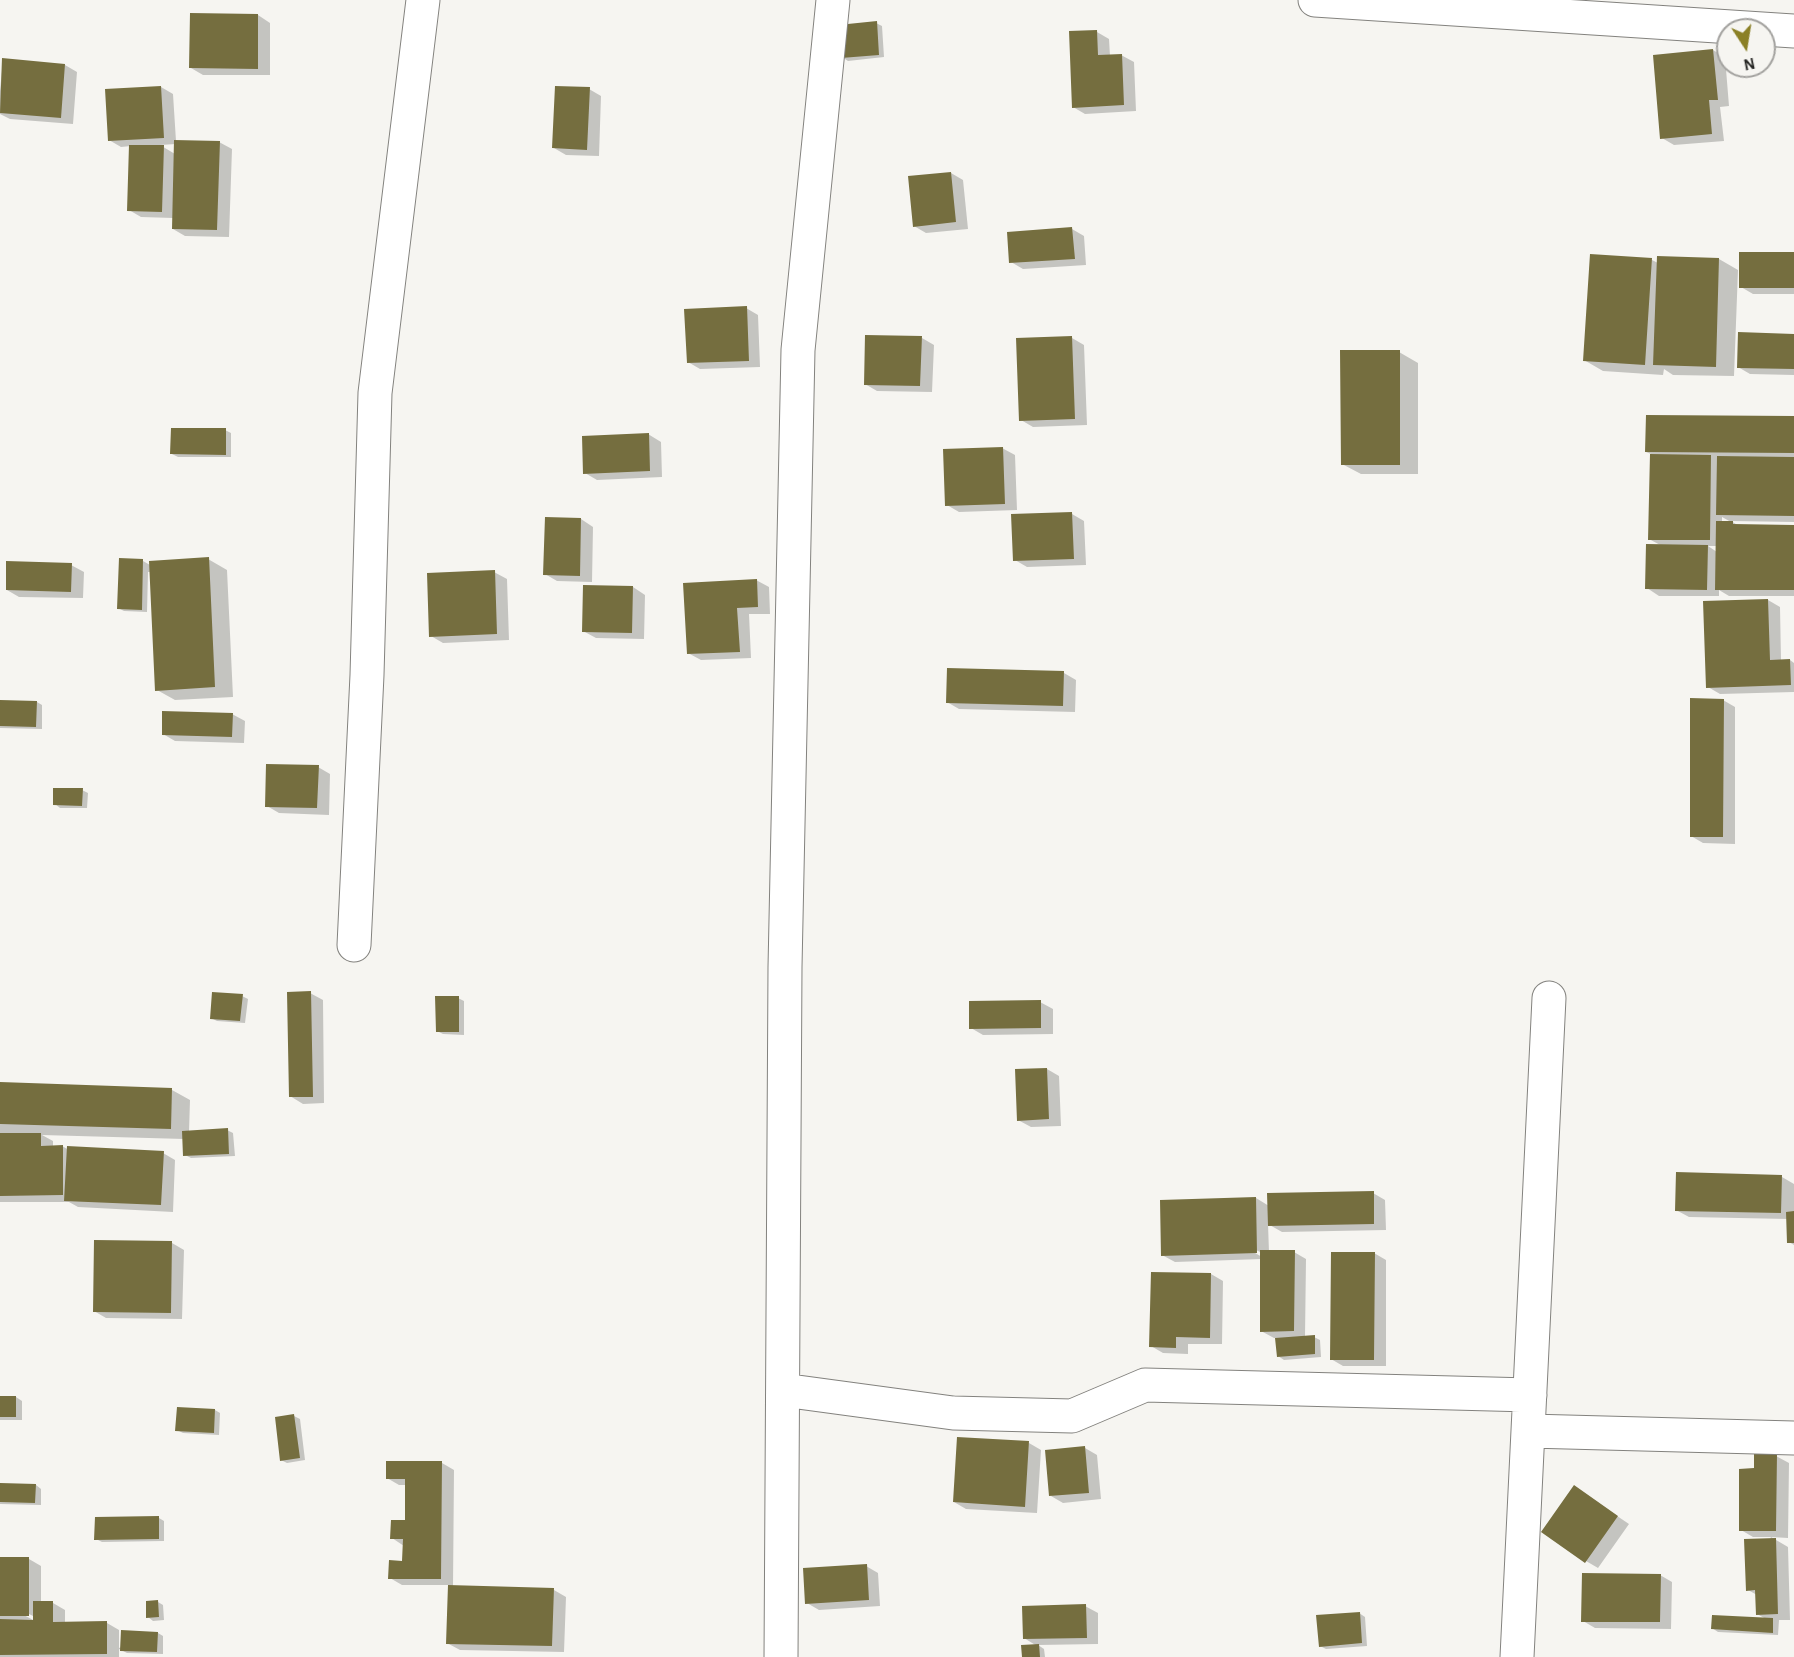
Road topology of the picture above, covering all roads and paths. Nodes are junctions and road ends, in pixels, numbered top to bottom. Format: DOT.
graph roads {
  1 [pos="423,0"];
  2 [pos="833,0"];
  3 [pos="1315,0"];
  4 [pos="1794,31"];
  5 [pos="354,945"];
  6 [pos="1549,998"];
  7 [pos="783,1390"];
  8 [pos="1530,1395"];
  9 [pos="1528,1431"];
  10 [pos="1794,1438"];
  11 [pos="781,1657"];
  12 [pos="1517,1657"];
  1 -- 5 [label="street"];
  2 -- 7 [label="street"];
  3 -- 4 [label="street"];
  6 -- 8 [label="street"];
  7 -- 8 [label="street"];
  7 -- 11 [label="street"];
  8 -- 9 [label="street"];
  9 -- 10 [label="street"];
  9 -- 12 [label="street"];
}
